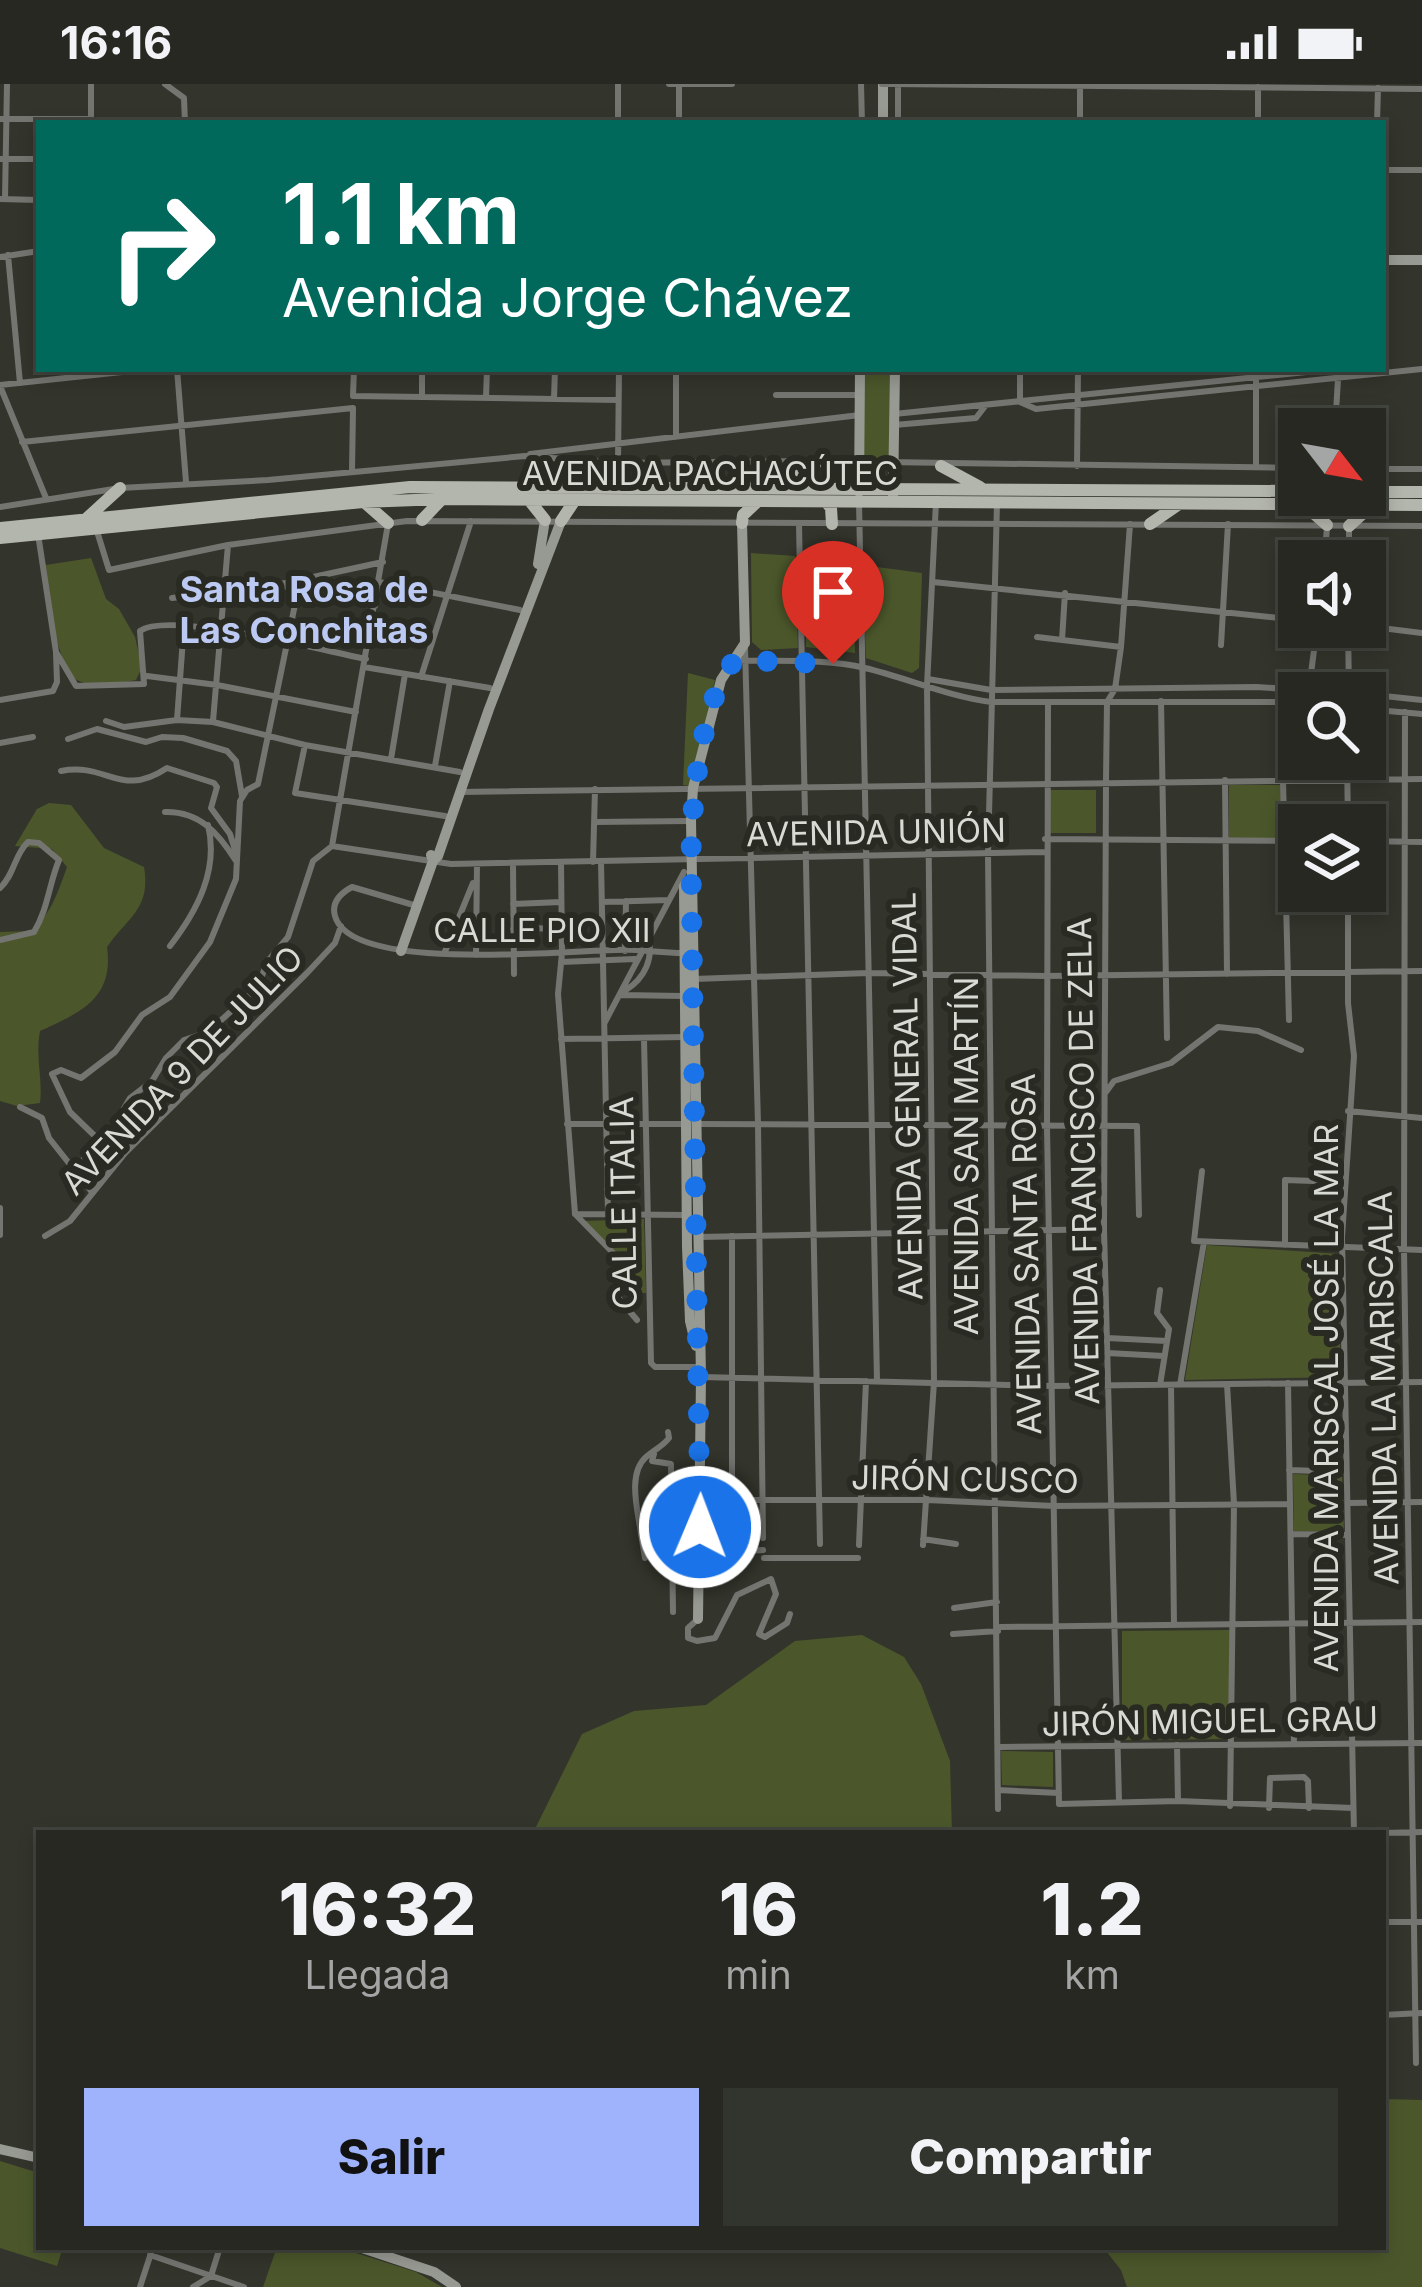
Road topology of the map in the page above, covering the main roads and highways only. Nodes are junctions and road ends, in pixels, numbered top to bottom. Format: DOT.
graph roads {
  1 [pos="686,461"];
  2 [pos="819,461"];
  3 [pos="941,466"];
  4 [pos="120,488"];
  5 [pos="730,488"];
  6 [pos="772,489"];
  7 [pos="987,490"];
  8 [pos="1422,492"];
  9 [pos="503,493"];
  10 [pos="859,495"];
  11 [pos="893,496"];
  12 [pos="1208,496"];
  13 [pos="1386,496"];
  14 [pos="1278,497"];
  15 [pos="442,499"];
  16 [pos="528,499"];
  17 [pos="575,500"];
  18 [pos="1386,500"];
  19 [pos="759,501"];
  20 [pos="363,502"];
  21 [pos="826,502"];
  22 [pos="1181,502"];
  23 [pos="1422,505"];
  24 [pos="264,506"];
  25 [pos="1318,516"];
  26 [pos="1356,516"];
  27 [pos="422,520"];
  28 [pos="388,523"];
  29 [pos="742,523"];
  30 [pos="91,524"];
  31 [pos="832,524"];
  32 [pos="1150,524"];
  33 [pos="1328,525"];
  34 [pos="1349,526"];
  35 [pos="0,528"];
  36 [pos="0,538"];
  1 -- 5 [label="main road"];
  2 -- 6 [label="main road"];
  3 -- 7 [label="main road"];
  4 -- 30 [label="main road"];
  5 -- 6 [label="main road, AVENIDA PACHACÚTEC"];
  5 -- 9 [label="main road, AVENIDA PACHACÚTEC"];
  6 -- 10 [label="main road, AVENIDA PACHACÚTEC"];
  7 -- 11 [label="main road, AVENIDA PACHACÚTEC"];
  7 -- 12 [label="main road, AVENIDA PACHACÚTEC"];
  8 -- 13 [label="main road, AVENIDA PACHACÚTEC"];
  9 -- 15 [label="main road, AVENIDA PACHACÚTEC"];
  9 -- 16 [label="main road, AVENIDA PACHACÚTEC"];
  9 -- 24 [label="main road, AVENIDA PACHACÚTEC"];
  10 -- 11 [label="main road, AVENIDA PACHACÚTEC"];
  10 -- 21 [label="main road, AVENIDA PACHACÚTEC"];
  11 -- 22 [label="main road, AVENIDA PACHACÚTEC"];
  12 -- 14 [label="main road, AVENIDA PACHACÚTEC"];
  12 -- 22 [label="main road, AVENIDA PACHACÚTEC"];
  15 -- 20 [label="main road, AVENIDA PACHACÚTEC"];
  15 -- 27 [label="main road"];
  16 -- 17 [label="main road, AVENIDA PACHACÚTEC"];
  16 -- 17 [label="main road"];
  17 -- 19 [label="main road, AVENIDA PACHACÚTEC"];
  18 -- 23 [label="main road, AVENIDA PACHACÚTEC"];
  19 -- 21 [label="main road, AVENIDA PACHACÚTEC"];
  19 -- 29 [label="main road"];
  20 -- 24 [label="main road, AVENIDA PACHACÚTEC"];
  20 -- 28 [label="main road"];
  21 -- 31 [label="main road"];
  22 -- 32 [label="main road"];
  24 -- 30 [label="main road, AVENIDA PACHACÚTEC"];
  25 -- 33 [label="main road"];
  26 -- 34 [label="main road"];
  30 -- 35 [label="main road, AVENIDA PACHACÚTEC"];
  30 -- 36 [label="main road, AVENIDA PACHACÚTEC"];
}
